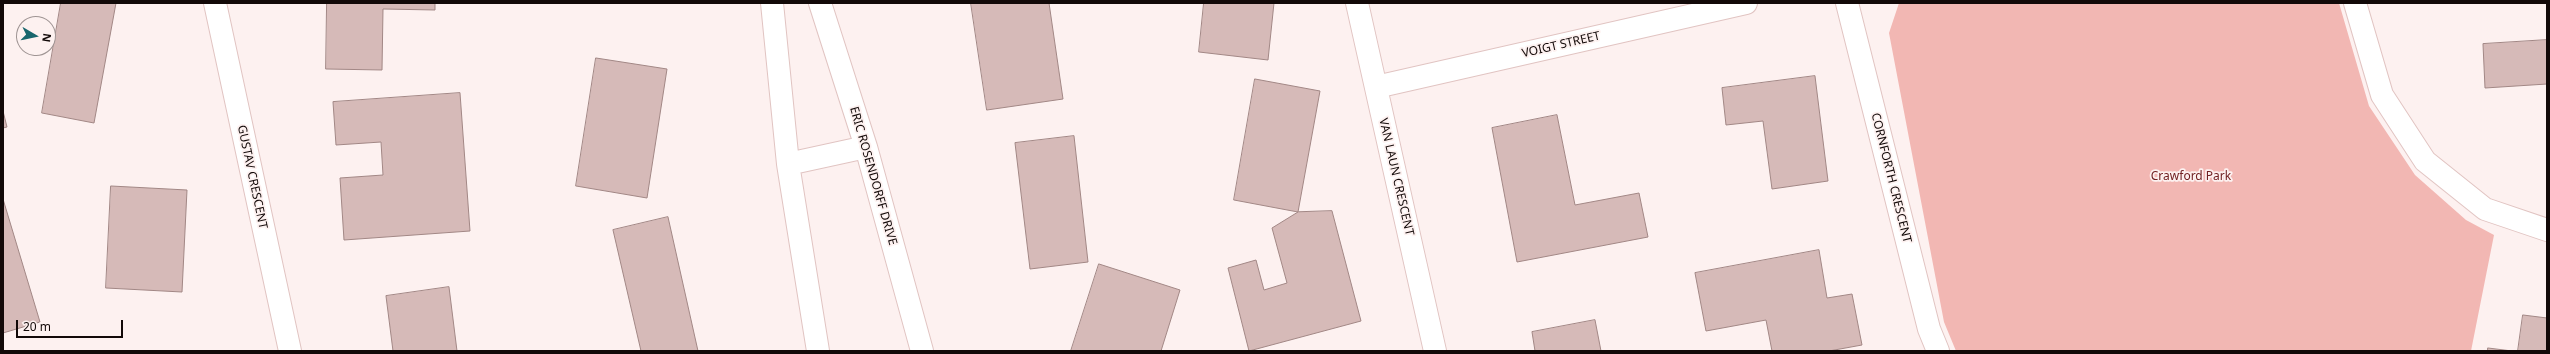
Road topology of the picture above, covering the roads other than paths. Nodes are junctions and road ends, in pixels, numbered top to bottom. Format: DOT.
graph roads {
  1 [pos="215,3"];
  2 [pos="772,3"];
  3 [pos="820,3"];
  4 [pos="1357,3"];
  5 [pos="1746,3"];
  6 [pos="1847,3"];
  7 [pos="2355,3"];
  8 [pos="1376,87"];
  9 [pos="866,147"];
  10 [pos="788,164"];
  11 [pos="2547,230"];
  12 [pos="290,351"];
  13 [pos="818,351"];
  14 [pos="922,351"];
  15 [pos="1435,351"];
  16 [pos="1938,351"];
  1 -- 12 [label="street, GUSTAV CRESCENT"];
  2 -- 10 [label="street"];
  3 -- 9 [label="street, ERIC ROSENDORFF DRIVE"];
  4 -- 8 [label="street, VAN LAUN CRESCENT"];
  5 -- 8 [label="street, VOIGT STREET"];
  6 -- 16 [label="street, CORNFORTH CRESCENT"];
  7 -- 11 [label="street"];
  8 -- 15 [label="street, VAN LAUN CRESCENT"];
  9 -- 10 [label="street"];
  9 -- 14 [label="street, ERIC ROSENDORFF DRIVE"];
  10 -- 13 [label="street"];
}
